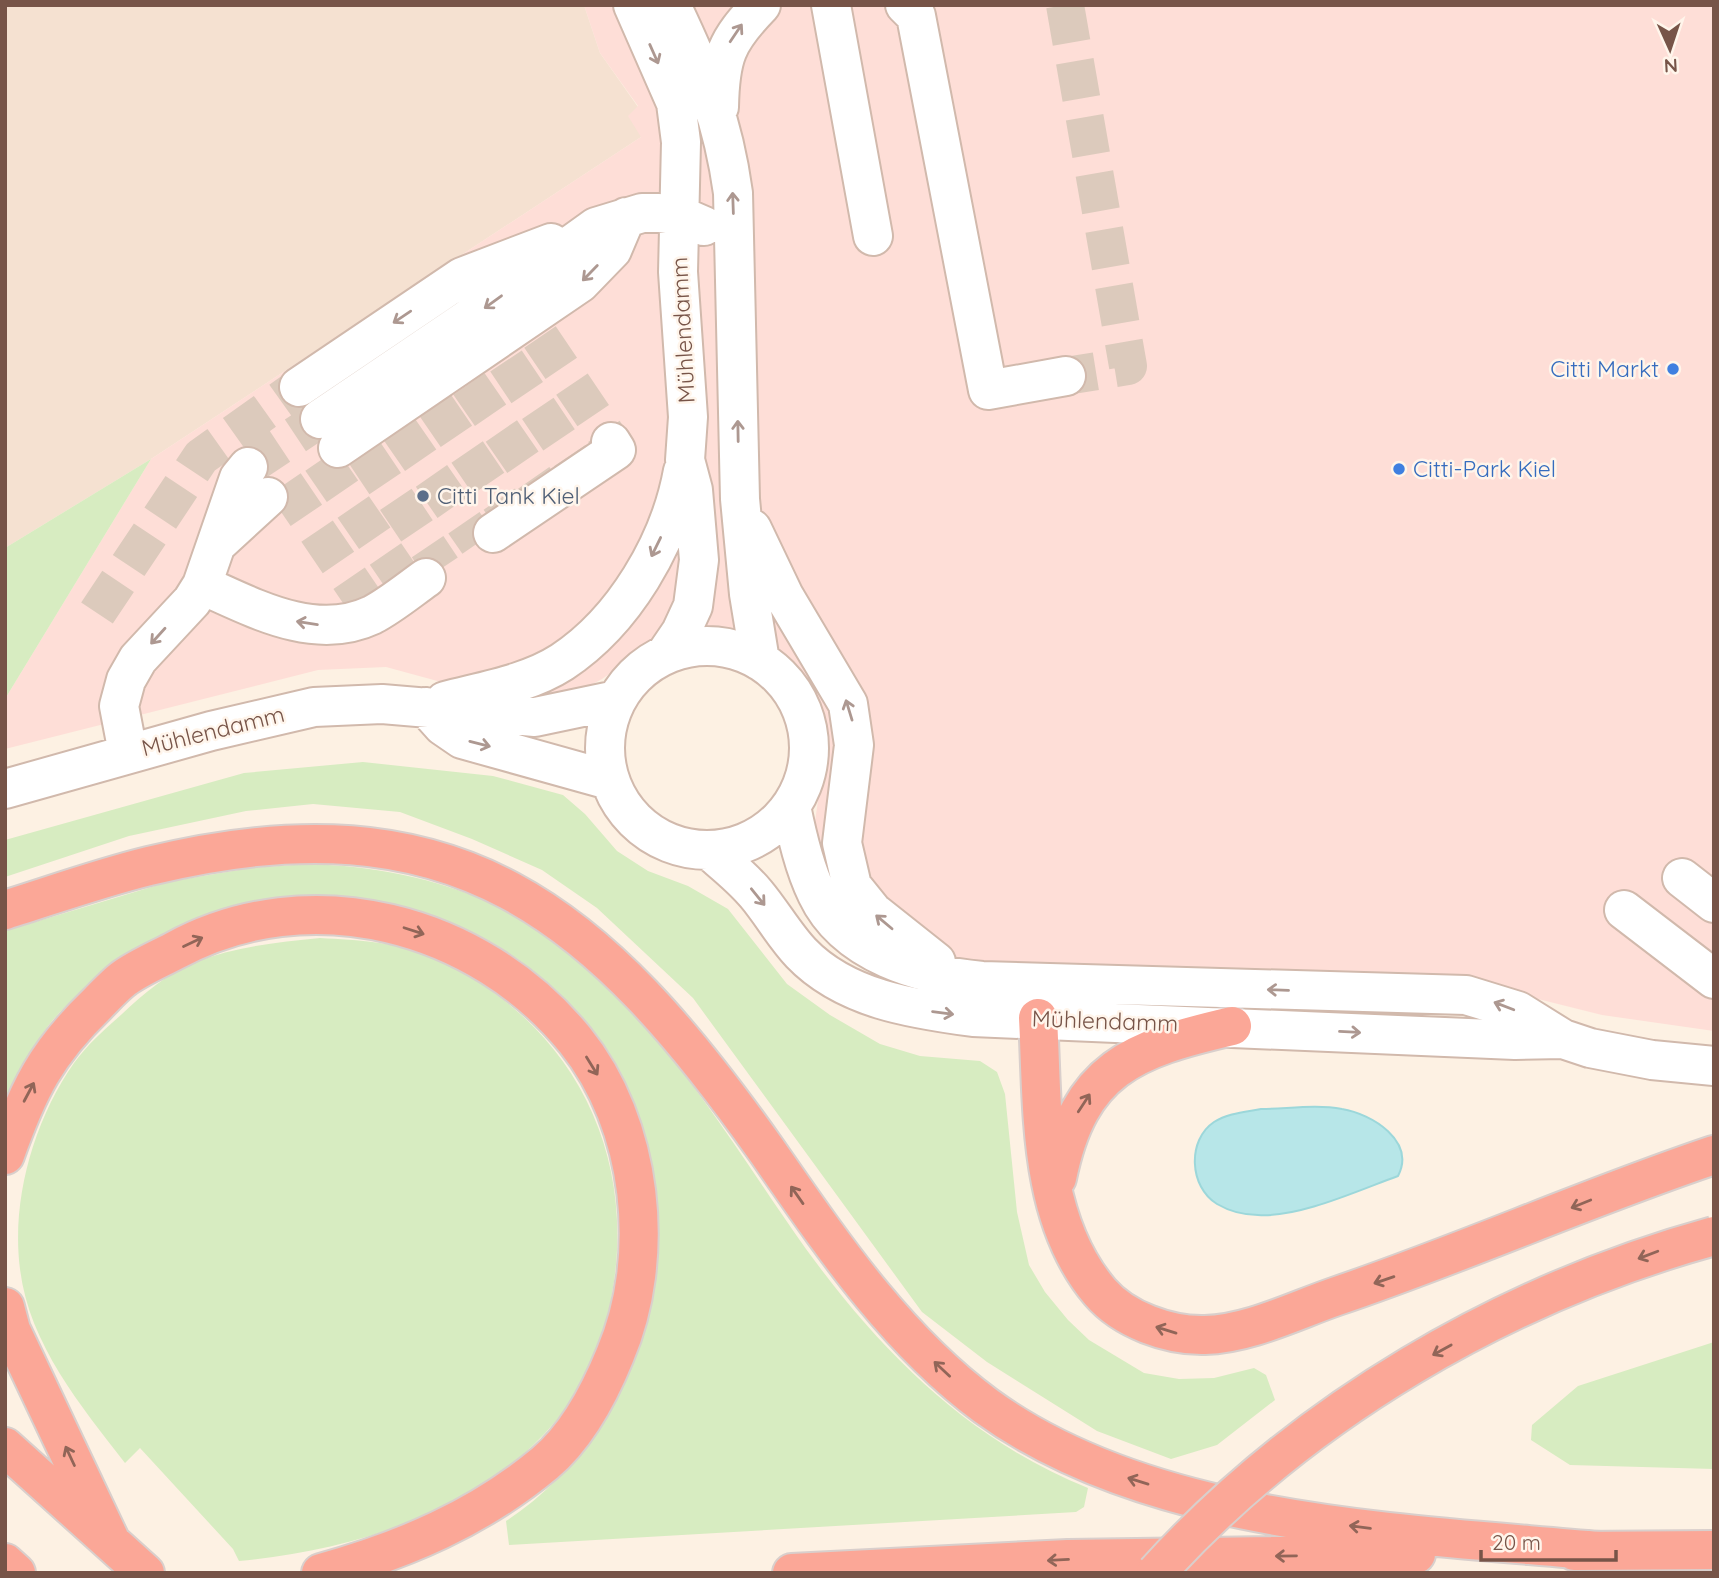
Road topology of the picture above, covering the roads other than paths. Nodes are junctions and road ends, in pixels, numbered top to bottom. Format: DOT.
graph roads {
  1 [pos="633,5"];
  2 [pos="671,5"];
  3 [pos="761,5"];
  4 [pos="831,5"];
  5 [pos="905,5"];
  6 [pos="718,116"];
  7 [pos="681,216"];
  8 [pos="611,222"];
  9 [pos="873,236"];
  10 [pos="734,271"];
  11 [pos="1066,376"];
  12 [pos="299,387"];
  13 [pos="611,442"];
  14 [pos="685,460"];
  15 [pos="258,482"];
  16 [pos="740,499"];
  17 [pos="504,521"];
  18 [pos="414,583"];
  19 [pos="202,585"];
  20 [pos="666,654"];
  21 [pos="760,661"];
  22 [pos="616,700"];
  23 [pos="426,707"];
  24 [pos="128,753"];
  25 [pos="609,780"];
  26 [pos="5,789"];
  27 [pos="791,806"];
  28 [pos="709,850"];
  29 [pos="1682,878"];
  30 [pos="1714,903"];
  31 [pos="5,910"];
  32 [pos="1624,910"];
  33 [pos="957,979"];
  34 [pos="1714,979"];
  35 [pos="1025,982"];
  36 [pos="1038,1018"];
  37 [pos="1232,1026"];
  38 [pos="1563,1039"];
  39 [pos="1714,1066"];
  40 [pos="1714,1155"];
  41 [pos="5,1156"];
  42 [pos="1055,1191"];
  43 [pos="1714,1236"];
  44 [pos="5,1307"];
  45 [pos="5,1447"];
  46 [pos="110,1540"];
  47 [pos="1714,1550"];
  48 [pos="1599,1551"];
  49 [pos="5,1563"];
  50 [pos="16,1573"];
  51 [pos="145,1573"];
  52 [pos="321,1573"];
  53 [pos="792,1573"];
  54 [pos="1156,1573"];
  1 -- 7 [label="street, Mühlendamm, one-way"];
  2 -- 6 [label="street"];
  6 -- 3 [label="street, one-way"];
  4 -- 9 [label="street"];
  5 -- 11 [label="street"];
  10 -- 6 [label="street, one-way"];
  7 -- 8 [label="street"];
  7 -- 10 [label="street"];
  7 -- 14 [label="street, Mühlendamm"];
  8 -- 8 [label="street"];
  8 -- 12 [label="street, one-way"];
  16 -- 10 [label="street, one-way"];
  13 -- 17 [label="street"];
  14 -- 20 [label="street, Mühlendamm"];
  14 -- 23 [label="street, one-way"];
  15 -- 19 [label="street"];
  16 -- 21 [label="street"];
  33 -- 16 [label="street, one-way"];
  18 -- 19 [label="street, one-way"];
  19 -- 24 [label="street, one-way"];
  20 -- 21 [label="street, Mühlendamm"];
  20 -- 22 [label="street, Mühlendamm"];
  21 -- 27 [label="street, Mühlendamm"];
  22 -- 23 [label="street, Mühlendamm"];
  22 -- 25 [label="street, Mühlendamm"];
  23 -- 24 [label="street, Mühlendamm"];
  23 -- 25 [label="street, one-way"];
  24 -- 26 [label="street, Mühlendamm"];
  25 -- 28 [label="street, Mühlendamm"];
  27 -- 28 [label="street, Mühlendamm"];
  27 -- 33 [label="street, Mühlendamm"];
  28 -- 36 [label="street, Mühlendamm, one-way"];
  29 -- 30 [label="street"];
  48 -- 31 [label="highway, one-way"];
  32 -- 34 [label="street"];
  33 -- 35 [label="street, Mühlendamm"];
  35 -- 36 [label="street"];
  38 -- 35 [label="street, Mühlendamm, one-way"];
  36 -- 37 [label="street, Mühlendamm"];
  36 -- 42 [label="highway"];
  37 -- 38 [label="street, Mühlendamm, one-way"];
  42 -- 37 [label="highway, one-way"];
  38 -- 39 [label="street, Mühlendamm"];
  40 -- 42 [label="highway, one-way"];
  41 -- 52 [label="highway, one-way"];
  43 -- 54 [label="highway, one-way, bridge"];
  46 -- 44 [label="highway, one-way"];
  45 -- 46 [label="highway"];
  46 -- 51 [label="highway"];
  47 -- 48 [label="highway"];
  48 -- 53 [label="highway, one-way"];
  49 -- 50 [label="highway"];
}
